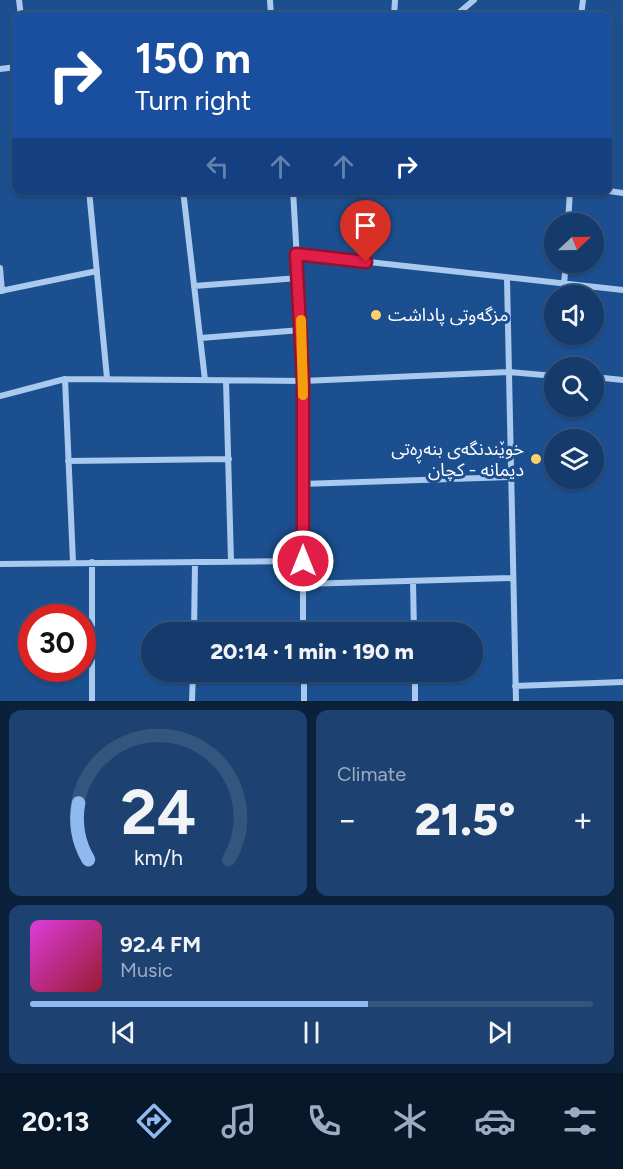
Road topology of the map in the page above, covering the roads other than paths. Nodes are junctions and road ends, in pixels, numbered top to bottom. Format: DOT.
graph roads {
  1 [pos="474,0"];
  2 [pos="460,12"];
  3 [pos="89,195"];
  4 [pos="184,195"];
  5 [pos="293,195"];
  6 [pos="570,195"];
  7 [pos="569,213"];
  8 [pos="296,254"];
  9 [pos="0,268"];
  10 [pos="97,271"];
  11 [pos="565,273"];
  12 [pos="298,279"];
  13 [pos="507,279"];
  14 [pos="564,284"];
  15 [pos="194,286"];
  16 [pos="623,290"];
  17 [pos="1,291"];
  18 [pos="301,330"];
  19 [pos="201,338"];
  20 [pos="509,372"];
  21 [pos="544,375"];
  22 [pos="107,378"];
  23 [pos="604,378"];
  24 [pos="66,380"];
  25 [pos="205,380"];
  26 [pos="623,380"];
  27 [pos="226,381"];
  28 [pos="303,381"];
  29 [pos="0,396"];
  30 [pos="229,459"];
  31 [pos="68,461"];
  32 [pos="511,477"];
  33 [pos="302,484"];
  34 [pos="231,561"];
  35 [pos="303,561"];
  36 [pos="73,562"];
  37 [pos="92,562"];
  38 [pos="195,562"];
  39 [pos="0,564"];
  40 [pos="513,578"];
  41 [pos="414,581"];
  42 [pos="303,584"];
  43 [pos="194,622"];
  44 [pos="303,622"];
  45 [pos="414,622"];
  46 [pos="193,682"];
  47 [pos="304,682"];
  48 [pos="415,682"];
  49 [pos="623,682"];
  50 [pos="515,686"];
  51 [pos="92,701"];
  52 [pos="192,701"];
  53 [pos="304,701"];
  54 [pos="415,701"];
  55 [pos="516,701"];
  1 -- 2 [label="street"];
  3 -- 10 [label="street"];
  4 -- 15 [label="street"];
  5 -- 8 [label="street"];
  6 -- 7 [label="street"];
  8 -- 12 [label="street"];
  8 -- 13 [label="street"];
  9 -- 17 [label="street"];
  10 -- 17 [label="street"];
  10 -- 22 [label="street"];
  11 -- 14 [label="street"];
  12 -- 15 [label="street"];
  12 -- 18 [label="street"];
  13 -- 14 [label="street"];
  13 -- 20 [label="street"];
  14 -- 16 [label="street"];
  15 -- 19 [label="street"];
  18 -- 19 [label="street"];
  18 -- 28 [label="street"];
  19 -- 25 [label="street"];
  20 -- 21 [label="street"];
  20 -- 28 [label="street"];
  20 -- 32 [label="street"];
  22 -- 24 [label="street"];
  22 -- 25 [label="street"];
  23 -- 26 [label="street"];
  24 -- 29 [label="street"];
  24 -- 31 [label="street"];
  25 -- 27 [label="street"];
  27 -- 28 [label="street"];
  27 -- 30 [label="street"];
  28 -- 33 [label="street"];
  30 -- 31 [label="street"];
  30 -- 34 [label="street"];
  31 -- 36 [label="street"];
  32 -- 33 [label="street"];
  32 -- 40 [label="street"];
  33 -- 35 [label="street"];
  34 -- 35 [label="street"];
  34 -- 38 [label="street"];
  35 -- 42 [label="street"];
  36 -- 37 [label="street"];
  36 -- 39 [label="street"];
  37 -- 38 [label="street"];
  37 -- 51 [label="street"];
  38 -- 43 [label="street"];
  40 -- 41 [label="street"];
  40 -- 50 [label="street"];
  41 -- 42 [label="street"];
  41 -- 45 [label="street"];
  42 -- 44 [label="street"];
  46 -- 52 [label="street"];
  47 -- 53 [label="street"];
  48 -- 54 [label="street"];
  49 -- 50 [label="street"];
  50 -- 55 [label="street"];
}
